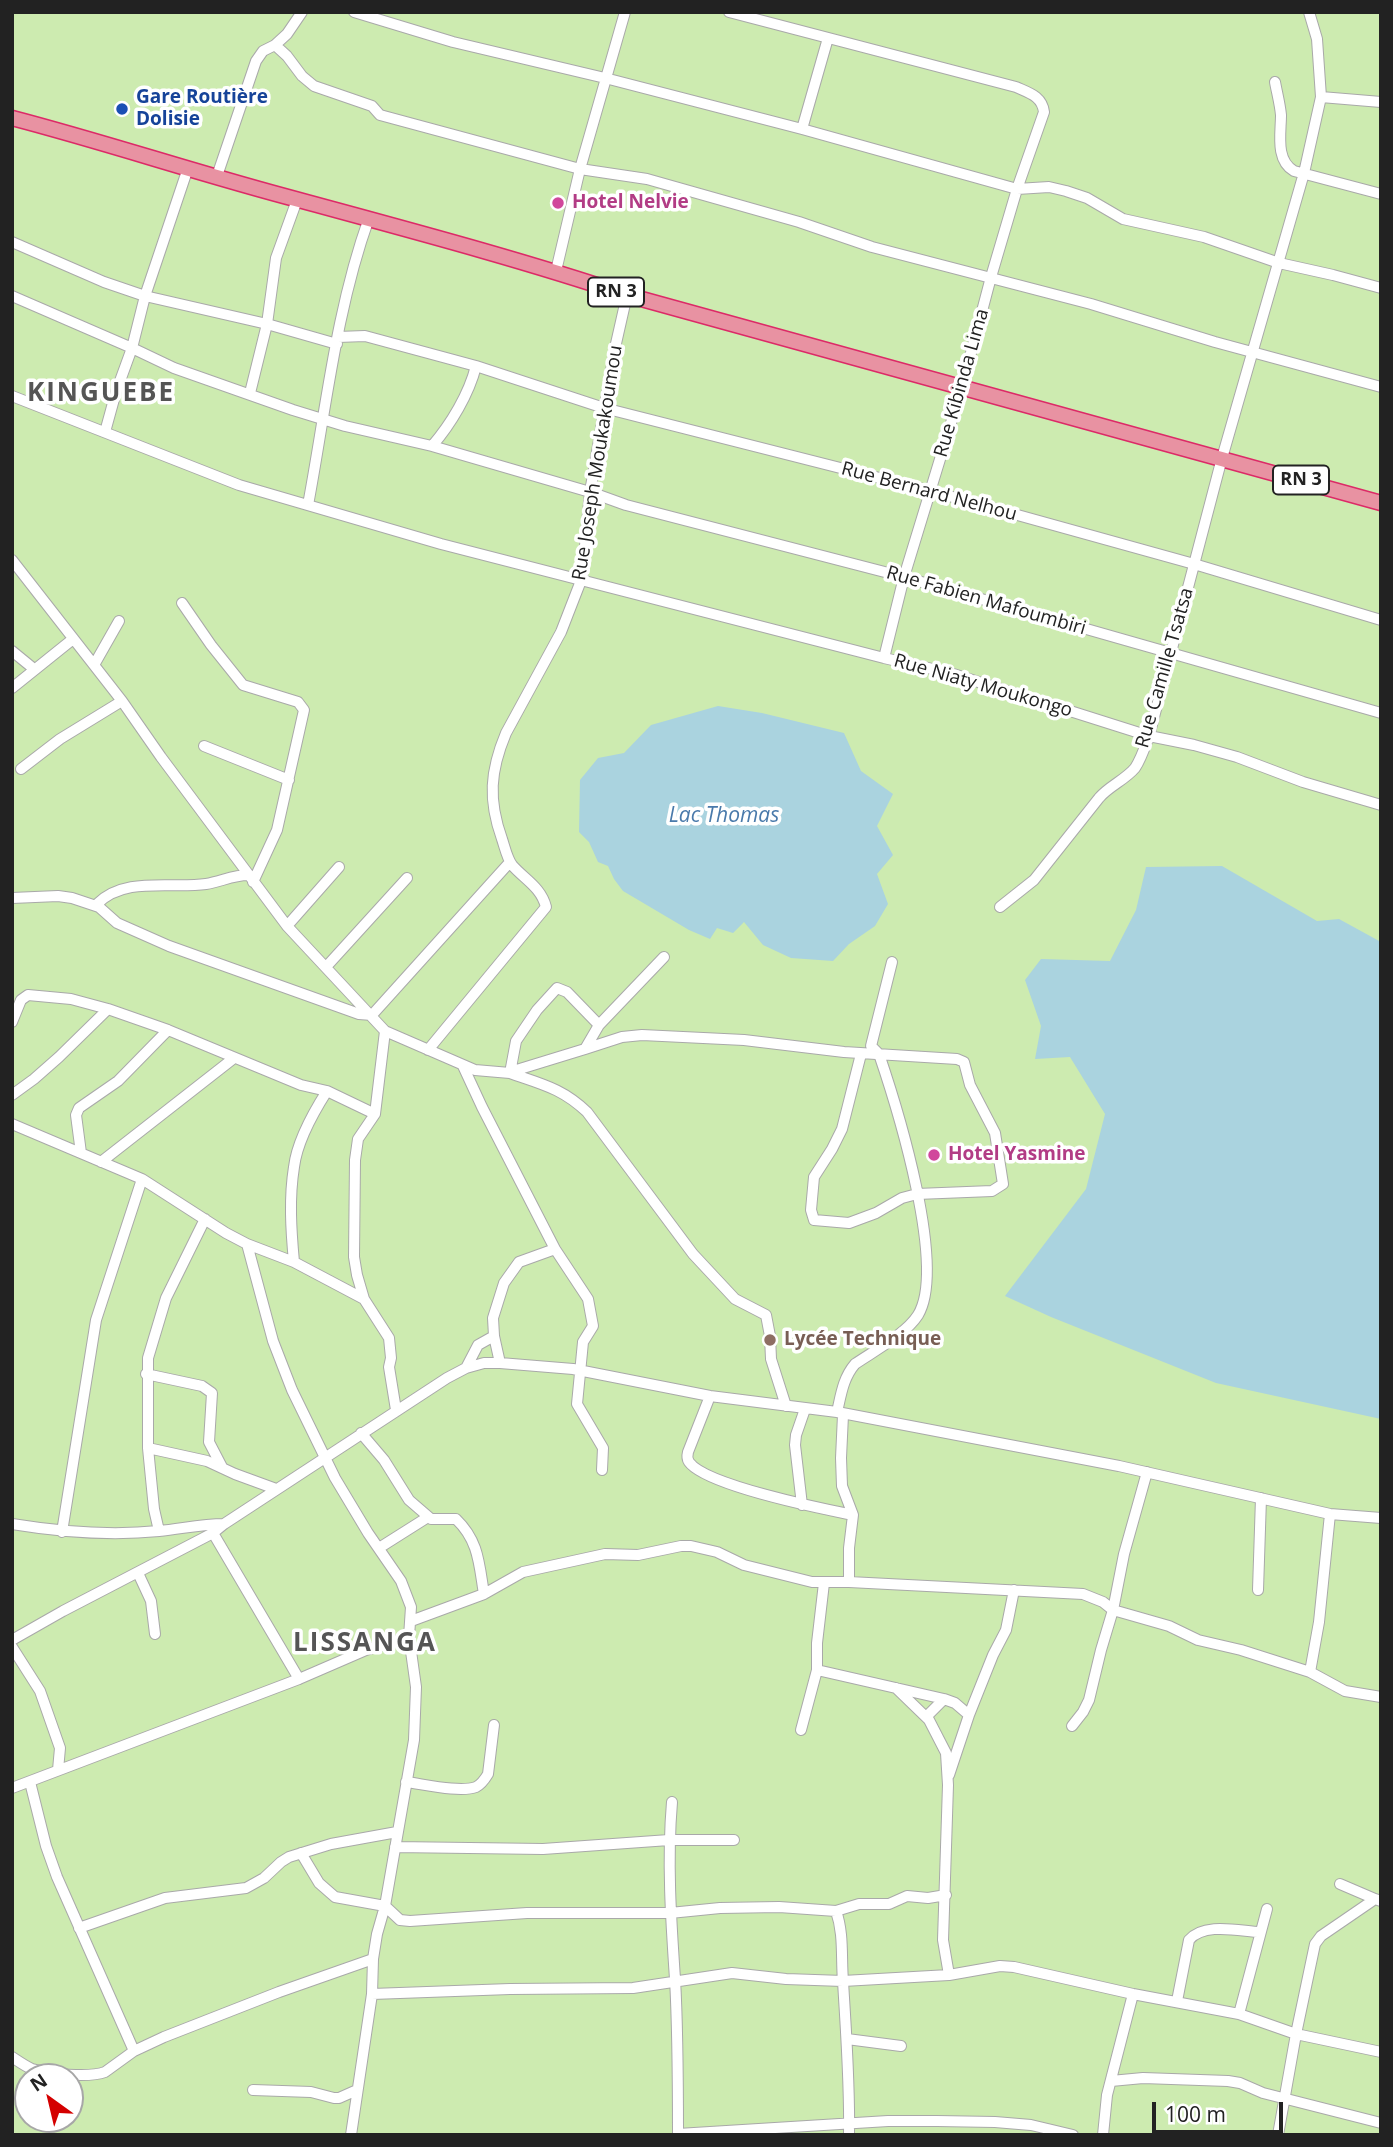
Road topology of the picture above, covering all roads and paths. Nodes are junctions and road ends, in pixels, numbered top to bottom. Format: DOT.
graph roads {
  1 [pos="302,12"];
  2 [pos="354,12"];
  3 [pos="625,12"];
  4 [pos="729,12"];
  5 [pos="1309,12"];
  6 [pos="828,38"];
  7 [pos="275,45"];
  8 [pos="605,78"];
  9 [pos="1275,82"];
  10 [pos="1321,97"];
  11 [pos="1381,102"];
  12 [pos="12,118"];
  13 [pos="802,130"];
  14 [pos="188,168"];
  15 [pos="580,169"];
  16 [pos="1304,173"];
  17 [pos="217,176"];
  18 [pos="1017,189"];
  19 [pos="1381,194"];
  20 [pos="297,200"];
  21 [pos="369,218"];
  22 [pos="12,242"];
  23 [pos="1279,263"];
  24 [pos="556,271"];
  25 [pos="991,277"];
  26 [pos="1381,288"];
  27 [pos="627,295"];
  28 [pos="12,296"];
  29 [pos="145,296"];
  30 [pos="267,324"];
  31 [pos="337,341"];
  32 [pos="132,348"];
  33 [pos="1254,352"];
  34 [pos="476,366"];
  35 [pos="962,387"];
  36 [pos="1381,387"];
  37 [pos="250,394"];
  38 [pos="12,397"];
  39 [pos="604,408"];
  40 [pos="324,419"];
  41 [pos="106,432"];
  42 [pos="432,446"];
  43 [pos="1222,458"];
  44 [pos="930,491"];
  45 [pos="590,492"];
  46 [pos="1381,503"];
  47 [pos="308,505"];
  48 [pos="12,560"];
  49 [pos="1194,564"];
  50 [pos="904,577"];
  51 [pos="582,579"];
  52 [pos="182,604"];
  53 [pos="1381,620"];
  54 [pos="118,621"];
  55 [pos="73,639"];
  56 [pos="12,651"];
  57 [pos="1172,654"];
  58 [pos="884,658"];
  59 [pos="94,665"];
  60 [pos="34,669"];
  61 [pos="12,688"];
  62 [pos="122,701"];
  63 [pos="1381,713"];
  64 [pos="1149,736"];
  65 [pos="204,746"];
  66 [pos="21,769"];
  67 [pos="289,780"];
  68 [pos="1381,804"];
  69 [pos="510,862"];
  70 [pos="338,867"];
  71 [pos="250,878"];
  72 [pos="407,878"];
  73 [pos="12,898"];
  74 [pos="99,907"];
  75 [pos="1000,907"];
  76 [pos="288,926"];
  77 [pos="664,957"];
  78 [pos="892,962"];
  79 [pos="326,967"];
  80 [pos="108,1009"];
  81 [pos="372,1015"];
  82 [pos="12,1021"];
  83 [pos="599,1025"];
  84 [pos="168,1030"];
  85 [pos="386,1031"];
  86 [pos="585,1049"];
  87 [pos="428,1050"];
  88 [pos="861,1054"];
  89 [pos="880,1054"];
  90 [pos="234,1058"];
  91 [pos="463,1066"];
  92 [pos="510,1073"];
  93 [pos="327,1091"];
  94 [pos="12,1095"];
  95 [pos="375,1114"];
  96 [pos="12,1124"];
  97 [pos="82,1153"];
  98 [pos="101,1162"];
  99 [pos="142,1179"];
  100 [pos="917,1194"];
  101 [pos="205,1219"];
  102 [pos="247,1244"];
  103 [pos="555,1249"];
  104 [pos="293,1262"];
  105 [pos="365,1298"];
  106 [pos="494,1336"];
  107 [pos="500,1363"];
  108 [pos="466,1368"];
  109 [pos="580,1370"];
  110 [pos="146,1374"];
  111 [pos="710,1396"];
  112 [pos="786,1406"];
  113 [pos="805,1409"];
  114 [pos="396,1410"];
  115 [pos="840,1414"];
  116 [pos="361,1433"];
  117 [pos="148,1448"];
  118 [pos="324,1457"];
  119 [pos="222,1467"];
  120 [pos="602,1471"];
  121 [pos="1147,1472"];
  122 [pos="276,1489"];
  123 [pos="1261,1499"];
  124 [pos="802,1505"];
  125 [pos="1330,1514"];
  126 [pos="853,1515"];
  127 [pos="428,1517"];
  128 [pos="1381,1518"];
  129 [pos="12,1524"];
  130 [pos="224,1524"];
  131 [pos="159,1531"];
  132 [pos="62,1532"];
  133 [pos="213,1533"];
  134 [pos="379,1548"];
  135 [pos="138,1573"];
  136 [pos="849,1582"];
  137 [pos="824,1583"];
  138 [pos="1014,1590"];
  139 [pos="1258,1590"];
  140 [pos="484,1594"];
  141 [pos="1113,1610"];
  142 [pos="411,1621"];
  143 [pos="155,1634"];
  144 [pos="409,1637"];
  145 [pos="12,1640"];
  146 [pos="12,1647"];
  147 [pos="817,1670"];
  148 [pos="1310,1672"];
  149 [pos="299,1679"];
  150 [pos="896,1688"];
  151 [pos="1381,1697"];
  152 [pos="944,1699"];
  153 [pos="969,1715"];
  154 [pos="926,1717"];
  155 [pos="494,1725"];
  156 [pos="1072,1726"];
  157 [pos="802,1730"];
  158 [pos="58,1770"];
  159 [pos="947,1779"];
  160 [pos="30,1782"];
  161 [pos="405,1782"];
  162 [pos="12,1788"];
  163 [pos="672,1802"];
  164 [pos="397,1832"];
  165 [pos="669,1840"];
  166 [pos="734,1840"];
  167 [pos="395,1847"];
  168 [pos="302,1853"];
  169 [pos="1340,1884"];
  170 [pos="946,1895"];
  171 [pos="1378,1900"];
  172 [pos="385,1906"];
  173 [pos="1267,1909"];
  174 [pos="836,1911"];
  175 [pos="670,1913"];
  176 [pos="79,1928"];
  177 [pos="1259,1932"];
  178 [pos="373,1959"];
  179 [pos="949,1975"];
  180 [pos="843,1981"];
  181 [pos="675,1982"];
  182 [pos="372,1994"];
  183 [pos="1133,1994"];
  184 [pos="1177,2001"];
  185 [pos="1239,2014"];
  186 [pos="1296,2034"];
  187 [pos="847,2039"];
  188 [pos="901,2046"];
  189 [pos="134,2052"];
  190 [pos="1381,2052"];
  191 [pos="12,2057"];
  192 [pos="1111,2081"];
  193 [pos="253,2090"];
  194 [pos="357,2090"];
  195 [pos="1286,2098"];
  196 [pos="1381,2123"];
  197 [pos="849,2129"];
  198 [pos="351,2135"];
  199 [pos="678,2135"];
  200 [pos="1073,2135"];
  201 [pos="1103,2135"];
  202 [pos="1278,2135"];
  1 -- 7 [label="street"];
  2 -- 8 [label="street"];
  3 -- 8 [label="street"];
  4 -- 6 [label="street, Rue Kibinda Lima"];
  5 -- 10 [label="street, Rue Camille Tsatsa"];
  6 -- 13 [label="street"];
  6 -- 18 [label="street, Rue Kibinda Lima"];
  7 -- 15 [label="street"];
  7 -- 17 [label="street"];
  8 -- 13 [label="street"];
  8 -- 15 [label="street"];
  9 -- 16 [label="street"];
  10 -- 11 [label="street"];
  10 -- 16 [label="street, Rue Camille Tsatsa"];
  12 -- 14 [label="highway, RN 3"];
  13 -- 18 [label="street"];
  14 -- 17 [label="highway, RN 3"];
  14 -- 29 [label="street"];
  15 -- 24 [label="street"];
  15 -- 25 [label="street"];
  16 -- 19 [label="street"];
  16 -- 23 [label="street, Rue Camille Tsatsa"];
  17 -- 20 [label="highway, RN 3"];
  18 -- 23 [label="street"];
  18 -- 25 [label="street, Rue Kibinda Lima"];
  20 -- 21 [label="highway, RN 3"];
  20 -- 30 [label="street"];
  21 -- 24 [label="highway, RN 3"];
  21 -- 31 [label="street"];
  22 -- 29 [label="street, Rue Bernard Nelhou"];
  23 -- 26 [label="street"];
  23 -- 33 [label="street, Rue Camille Tsatsa"];
  24 -- 27 [label="highway, RN 3"];
  25 -- 33 [label="street"];
  25 -- 35 [label="street, Rue Kibinda Lima"];
  27 -- 35 [label="highway, RN 3"];
  27 -- 39 [label="street, Rue Joseph Moukakoumou"];
  28 -- 32 [label="street, Rue Fabien Mafoumbiri"];
  29 -- 30 [label="street, Rue Bernard Nelhou"];
  29 -- 32 [label="street"];
  30 -- 31 [label="street, Rue Bernard Nelhou"];
  30 -- 37 [label="street"];
  31 -- 34 [label="street, Rue Bernard Nelhou"];
  31 -- 40 [label="street"];
  32 -- 37 [label="street, Rue Fabien Mafoumbiri"];
  32 -- 41 [label="street"];
  33 -- 36 [label="street"];
  33 -- 43 [label="street, Rue Camille Tsatsa"];
  34 -- 39 [label="street, Rue Bernard Nelhou"];
  34 -- 42 [label="street"];
  35 -- 43 [label="highway, RN 3"];
  35 -- 44 [label="street, Rue Kibinda Lima"];
  37 -- 40 [label="street, Rue Fabien Mafoumbiri"];
  38 -- 41 [label="street, Rue Niaty Moukongo"];
  39 -- 44 [label="street, Rue Bernard Nelhou"];
  39 -- 45 [label="street, Rue Joseph Moukakoumou"];
  40 -- 42 [label="street, Rue Fabien Mafoumbiri"];
  40 -- 47 [label="street"];
  41 -- 47 [label="street, Rue Niaty Moukongo"];
  42 -- 45 [label="street, Rue Fabien Mafoumbiri"];
  43 -- 46 [label="highway, RN 3"];
  43 -- 49 [label="street, Rue Camille Tsatsa"];
  44 -- 49 [label="street, Rue Bernard Nelhou"];
  44 -- 50 [label="street, Rue Kibinda Lima"];
  45 -- 50 [label="street, Rue Fabien Mafoumbiri"];
  45 -- 51 [label="street, Rue Joseph Moukakoumou"];
  47 -- 51 [label="street, Rue Niaty Moukongo"];
  48 -- 55 [label="street"];
  49 -- 53 [label="street, Rue Bernard Nelhou"];
  49 -- 57 [label="street, Rue Camille Tsatsa"];
  50 -- 57 [label="street, Rue Fabien Mafoumbiri"];
  50 -- 58 [label="street, Rue Kibinda Lima"];
  51 -- 58 [label="street, Rue Niaty Moukongo"];
  51 -- 69 [label="street, Rue Joseph Moukakoumou"];
  52 -- 67 [label="street"];
  54 -- 59 [label="street"];
  55 -- 59 [label="street"];
  55 -- 60 [label="street"];
  56 -- 60 [label="street"];
  57 -- 63 [label="street, Rue Fabien Mafoumbiri"];
  57 -- 64 [label="street, Rue Camille Tsatsa"];
  58 -- 64 [label="street, Rue Niaty Moukongo"];
  59 -- 62 [label="street"];
  60 -- 61 [label="street"];
  62 -- 66 [label="street"];
  62 -- 71 [label="street"];
  64 -- 68 [label="street, Rue Niaty Moukongo"];
  64 -- 75 [label="street, Rue Camille Tsatsa"];
  65 -- 67 [label="street"];
  67 -- 71 [label="street"];
  69 -- 81 [label="street"];
  69 -- 87 [label="street"];
  70 -- 76 [label="street"];
  71 -- 74 [label="street"];
  71 -- 76 [label="street"];
  72 -- 79 [label="street"];
  73 -- 74 [label="street"];
  74 -- 81 [label="street"];
  76 -- 79 [label="street"];
  77 -- 83 [label="street"];
  78 -- 89 [label="street"];
  79 -- 81 [label="street"];
  80 -- 82 [label="street"];
  80 -- 84 [label="street"];
  80 -- 94 [label="street"];
  81 -- 85 [label="street"];
  83 -- 86 [label="street"];
  83 -- 92 [label="street"];
  84 -- 90 [label="street"];
  84 -- 97 [label="street"];
  85 -- 87 [label="street"];
  85 -- 95 [label="street"];
  86 -- 88 [label="street"];
  86 -- 92 [label="street"];
  87 -- 91 [label="street"];
  88 -- 89 [label="street"];
  88 -- 100 [label="street"];
  89 -- 100 [label="street"];
  89 -- 100 [label="street"];
  90 -- 93 [label="street"];
  90 -- 98 [label="street"];
  91 -- 92 [label="street"];
  91 -- 103 [label="street"];
  92 -- 112 [label="street"];
  93 -- 95 [label="street"];
  93 -- 104 [label="street"];
  95 -- 105 [label="street"];
  96 -- 97 [label="street"];
  97 -- 98 [label="street"];
  98 -- 99 [label="street"];
  99 -- 101 [label="street"];
  99 -- 132 [label="street"];
  100 -- 115 [label="street"];
  101 -- 102 [label="street"];
  101 -- 110 [label="street"];
  102 -- 104 [label="street"];
  102 -- 118 [label="street"];
  103 -- 106 [label="street"];
  103 -- 109 [label="street"];
  104 -- 105 [label="street"];
  105 -- 114 [label="street"];
  106 -- 107 [label="street"];
  106 -- 108 [label="street"];
  107 -- 108 [label="street"];
  107 -- 109 [label="street"];
  108 -- 114 [label="street"];
  109 -- 111 [label="street"];
  109 -- 120 [label="street"];
  110 -- 117 [label="street"];
  110 -- 119 [label="street"];
  111 -- 112 [label="street"];
  111 -- 124 [label="street"];
  112 -- 113 [label="street"];
  113 -- 115 [label="street"];
  113 -- 124 [label="street"];
  114 -- 116 [label="street"];
  115 -- 121 [label="street"];
  115 -- 126 [label="street"];
  116 -- 118 [label="street"];
  116 -- 127 [label="street"];
  117 -- 119 [label="street"];
  117 -- 131 [label="street"];
  118 -- 122 [label="street"];
  118 -- 134 [label="street"];
  119 -- 122 [label="street"];
  121 -- 123 [label="street"];
  121 -- 141 [label="street"];
  122 -- 130 [label="street"];
  123 -- 125 [label="street"];
  123 -- 139 [label="street"];
  124 -- 126 [label="street"];
  125 -- 128 [label="street"];
  125 -- 148 [label="street"];
  126 -- 136 [label="street"];
  127 -- 134 [label="street"];
  127 -- 140 [label="street"];
  129 -- 132 [label="street"];
  130 -- 131 [label="street"];
  130 -- 133 [label="street"];
  131 -- 132 [label="street"];
  133 -- 135 [label="street"];
  133 -- 149 [label="street"];
  134 -- 142 [label="street"];
  135 -- 143 [label="street"];
  135 -- 145 [label="street"];
  136 -- 137 [label="street"];
  136 -- 138 [label="street"];
  137 -- 140 [label="street"];
  137 -- 147 [label="street"];
  138 -- 141 [label="street"];
  138 -- 153 [label="street"];
  140 -- 142 [label="street"];
  141 -- 148 [label="street"];
  141 -- 156 [label="street"];
  142 -- 144 [label="street"];
  144 -- 149 [label="street"];
  144 -- 161 [label="street"];
  146 -- 158 [label="street"];
  147 -- 150 [label="street"];
  147 -- 157 [label="street"];
  148 -- 151 [label="street"];
  149 -- 158 [label="street"];
  150 -- 152 [label="street"];
  150 -- 154 [label="street"];
  152 -- 153 [label="street"];
  152 -- 154 [label="street"];
  153 -- 159 [label="street"];
  154 -- 159 [label="street"];
  155 -- 161 [label="street"];
  158 -- 160 [label="street"];
  159 -- 170 [label="street"];
  160 -- 162 [label="street"];
  160 -- 176 [label="street"];
  161 -- 164 [label="street"];
  163 -- 165 [label="street"];
  164 -- 167 [label="street"];
  164 -- 168 [label="street"];
  165 -- 166 [label="street"];
  165 -- 167 [label="street"];
  165 -- 175 [label="street"];
  167 -- 172 [label="street"];
  168 -- 172 [label="street"];
  168 -- 176 [label="street"];
  169 -- 171 [label="street"];
  170 -- 174 [label="street"];
  170 -- 179 [label="street"];
  171 -- 186 [label="street"];
  172 -- 175 [label="street"];
  172 -- 178 [label="street"];
  173 -- 177 [label="street"];
  174 -- 175 [label="street"];
  174 -- 180 [label="street"];
  175 -- 181 [label="street"];
  176 -- 189 [label="street"];
  177 -- 184 [label="street"];
  177 -- 185 [label="street"];
  178 -- 182 [label="street"];
  178 -- 189 [label="street"];
  179 -- 180 [label="street"];
  179 -- 183 [label="street"];
  180 -- 181 [label="street"];
  180 -- 187 [label="street"];
  181 -- 182 [label="street"];
  181 -- 199 [label="street"];
  182 -- 194 [label="street"];
  183 -- 184 [label="street"];
  183 -- 192 [label="street"];
  184 -- 185 [label="street"];
  185 -- 186 [label="street"];
  186 -- 190 [label="street"];
  186 -- 195 [label="street"];
  187 -- 188 [label="street"];
  187 -- 197 [label="street"];
  189 -- 191 [label="street"];
  192 -- 195 [label="street"];
  192 -- 201 [label="street"];
  193 -- 194 [label="street"];
  194 -- 198 [label="street"];
  195 -- 196 [label="street"];
  195 -- 202 [label="street"];
  197 -- 199 [label="street"];
  197 -- 200 [label="street"];
}
